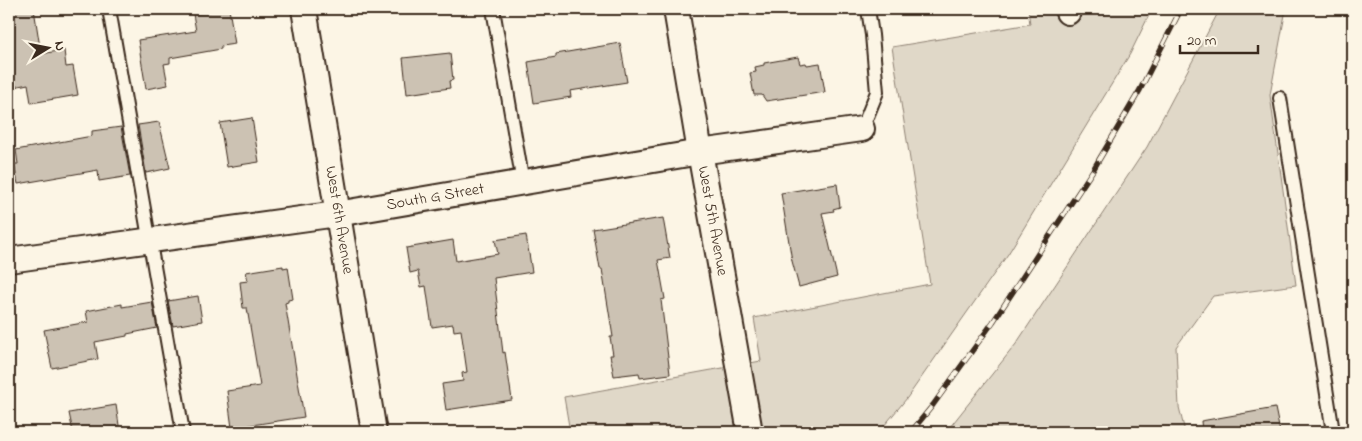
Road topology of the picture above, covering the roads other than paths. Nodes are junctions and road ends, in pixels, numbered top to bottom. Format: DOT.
graph roads {
  1 [pos="110,9"];
  2 [pos="304,9"];
  3 [pos="493,9"];
  4 [pos="676,9"];
  5 [pos="868,9"];
  6 [pos="1280,98"];
  7 [pos="862,129"];
  8 [pos="700,152"];
  9 [pos="523,182"];
  10 [pos="337,214"];
  11 [pos="150,241"];
  12 [pos="9,260"];
  13 [pos="183,432"];
  14 [pos="374,432"];
  15 [pos="750,432"];
  16 [pos="1333,432"];
  1 -- 11 [label="lane"];
  2 -- 10 [label="street, West 6th Avenue"];
  3 -- 9 [label="lane"];
  4 -- 8 [label="street, West 5th Avenue"];
  5 -- 7 [label="lane"];
  6 -- 16 [label="lane"];
  7 -- 8 [label="street, South G Street"];
  8 -- 9 [label="street, South G Street"];
  8 -- 15 [label="street, West 5th Avenue"];
  9 -- 10 [label="street, South G Street"];
  10 -- 11 [label="street, South G Street"];
  10 -- 14 [label="street, West 6th Avenue"];
  11 -- 12 [label="street, South G Street"];
  11 -- 13 [label="lane"];
}
